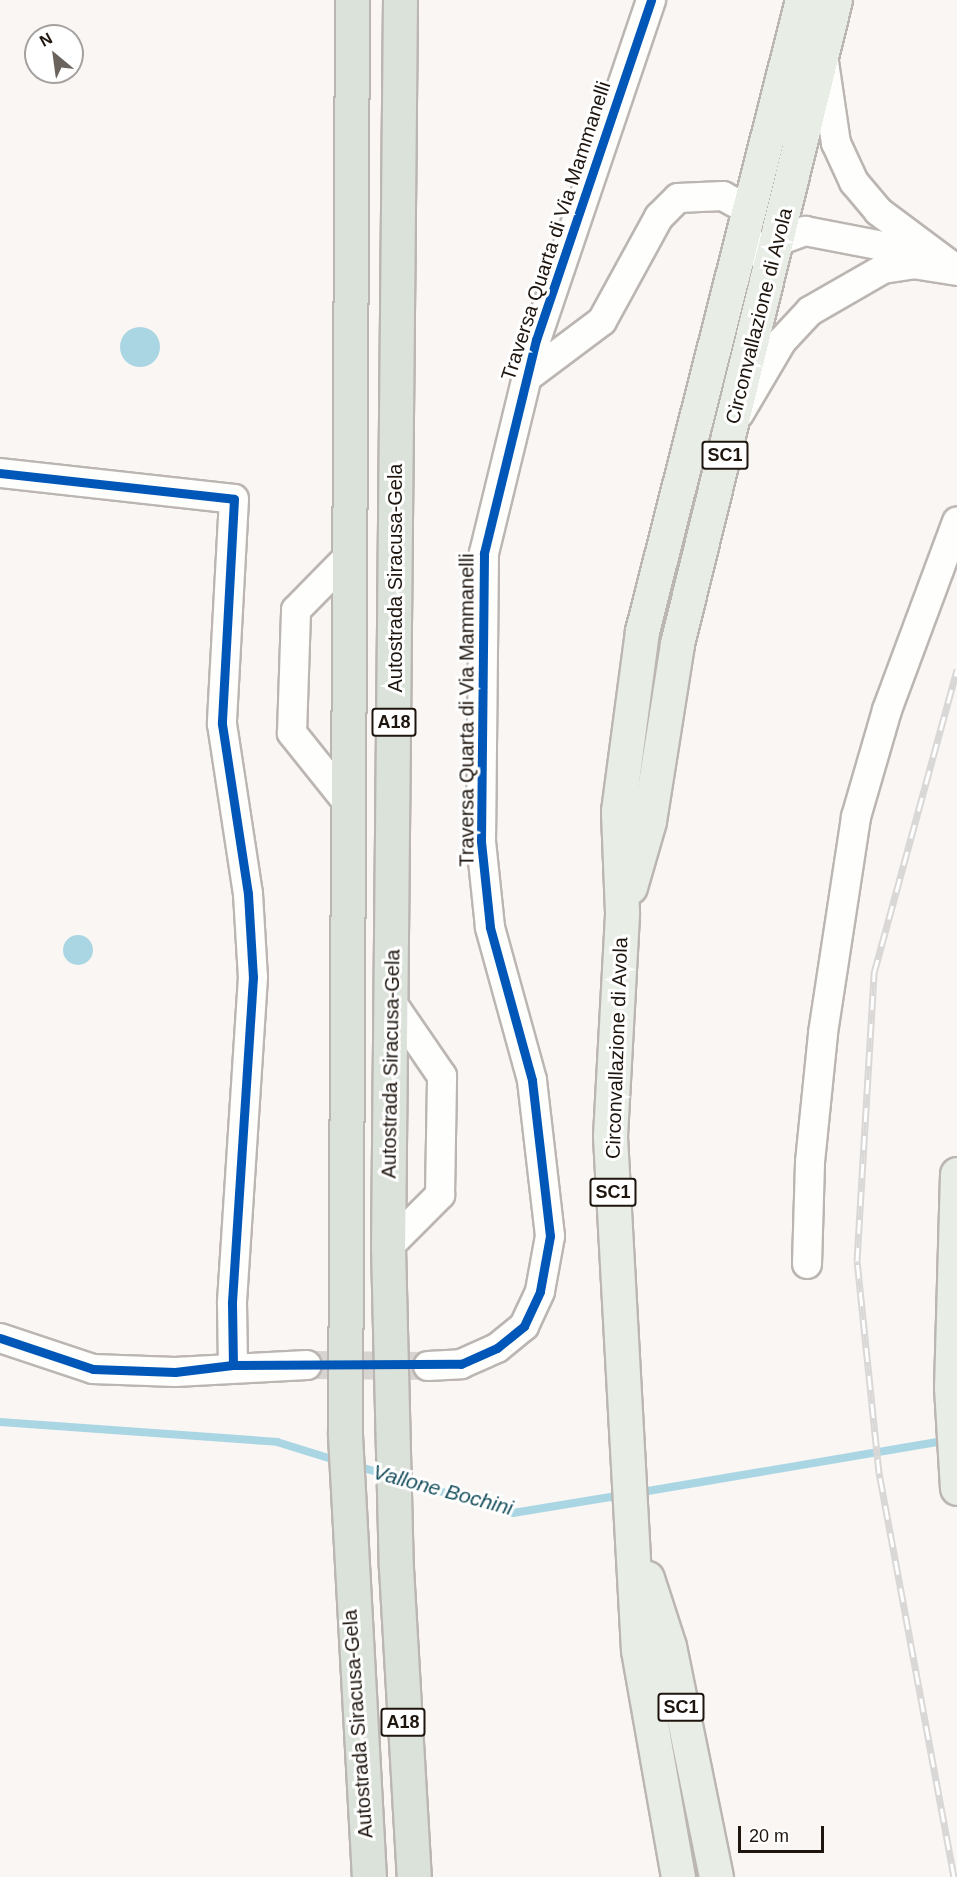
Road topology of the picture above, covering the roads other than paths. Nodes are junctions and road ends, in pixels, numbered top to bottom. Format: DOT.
graph roads {
  1 [pos="352,0"];
  2 [pos="400,0"];
  3 [pos="651,0"];
  4 [pos="802,0"];
  5 [pos="835,0"];
  6 [pos="823,52"];
  7 [pos="751,206"];
  8 [pos="780,236"];
  9 [pos="738,256"];
  10 [pos="941,265"];
  11 [pos="526,378"];
  12 [pos="732,426"];
  13 [pos="0,473"];
  14 [pos="957,522"];
  15 [pos="350,555"];
  16 [pos="348,803"];
  17 [pos="622,912"];
  18 [pos="392,1003"];
  19 [pos="957,1174"];
  20 [pos="388,1247"];
  21 [pos="807,1264"];
  22 [pos="0,1338"];
  23 [pos="233,1365"];
  24 [pos="307,1365"];
  25 [pos="428,1366"];
  26 [pos="956,1479"];
  27 [pos="635,1539"];
  28 [pos="663,1815"];
  29 [pos="369,1877"];
  30 [pos="414,1877"];
  31 [pos="667,1877"];
  32 [pos="678,1877"];
  33 [pos="716,1877"];
  1 -- 15 [label="highway, A18"];
  2 -- 18 [label="highway, Autostrada Siracusa-Gela / A18"];
  3 -- 11 [label="street, Traversa Quarta di Via Mammanelli"];
  4 -- 7 [label="main road, Circonvallazione di Avola / SC1"];
  5 -- 6 [label="main road, Circonvallazione di Avola / SC1"];
  6 -- 8 [label="main road, Circonvallazione di Avola / SC1"];
  6 -- 10 [label="street"];
  7 -- 8 [label="street"];
  7 -- 9 [label="main road, Circonvallazione di Avola / SC1"];
  7 -- 11 [label="street"];
  8 -- 9 [label="street"];
  8 -- 10 [label="street"];
  8 -- 12 [label="main road, Circonvallazione di Avola / SC1"];
  9 -- 17 [label="main road, Circonvallazione di Avola / SC1"];
  10 -- 12 [label="street"];
  11 -- 25 [label="street, Traversa Quarta di Via Mammanelli"];
  12 -- 17 [label="main road, Circonvallazione di Avola / SC1"];
  13 -- 23 [label="street"];
  14 -- 21 [label="street"];
  15 -- 16 [label="highway, A18"];
  15 -- 16 [label="street"];
  16 -- 29 [label="highway, Autostrada Siracusa-Gela / A18"];
  17 -- 27 [label="main road, Circonvallazione di Avola / SC1"];
  18 -- 20 [label="highway, Autostrada Siracusa-Gela / A18"];
  18 -- 20 [label="street"];
  19 -- 26 [label="main road"];
  20 -- 30 [label="highway, Autostrada Siracusa-Gela / A18"];
  22 -- 23 [label="street"];
  23 -- 24 [label="street"];
  27 -- 28 [label="main road, SC1"];
  27 -- 33 [label="main road, SC1"];
  28 -- 31 [label="street"];
  28 -- 32 [label="main road, SC1"];
}
